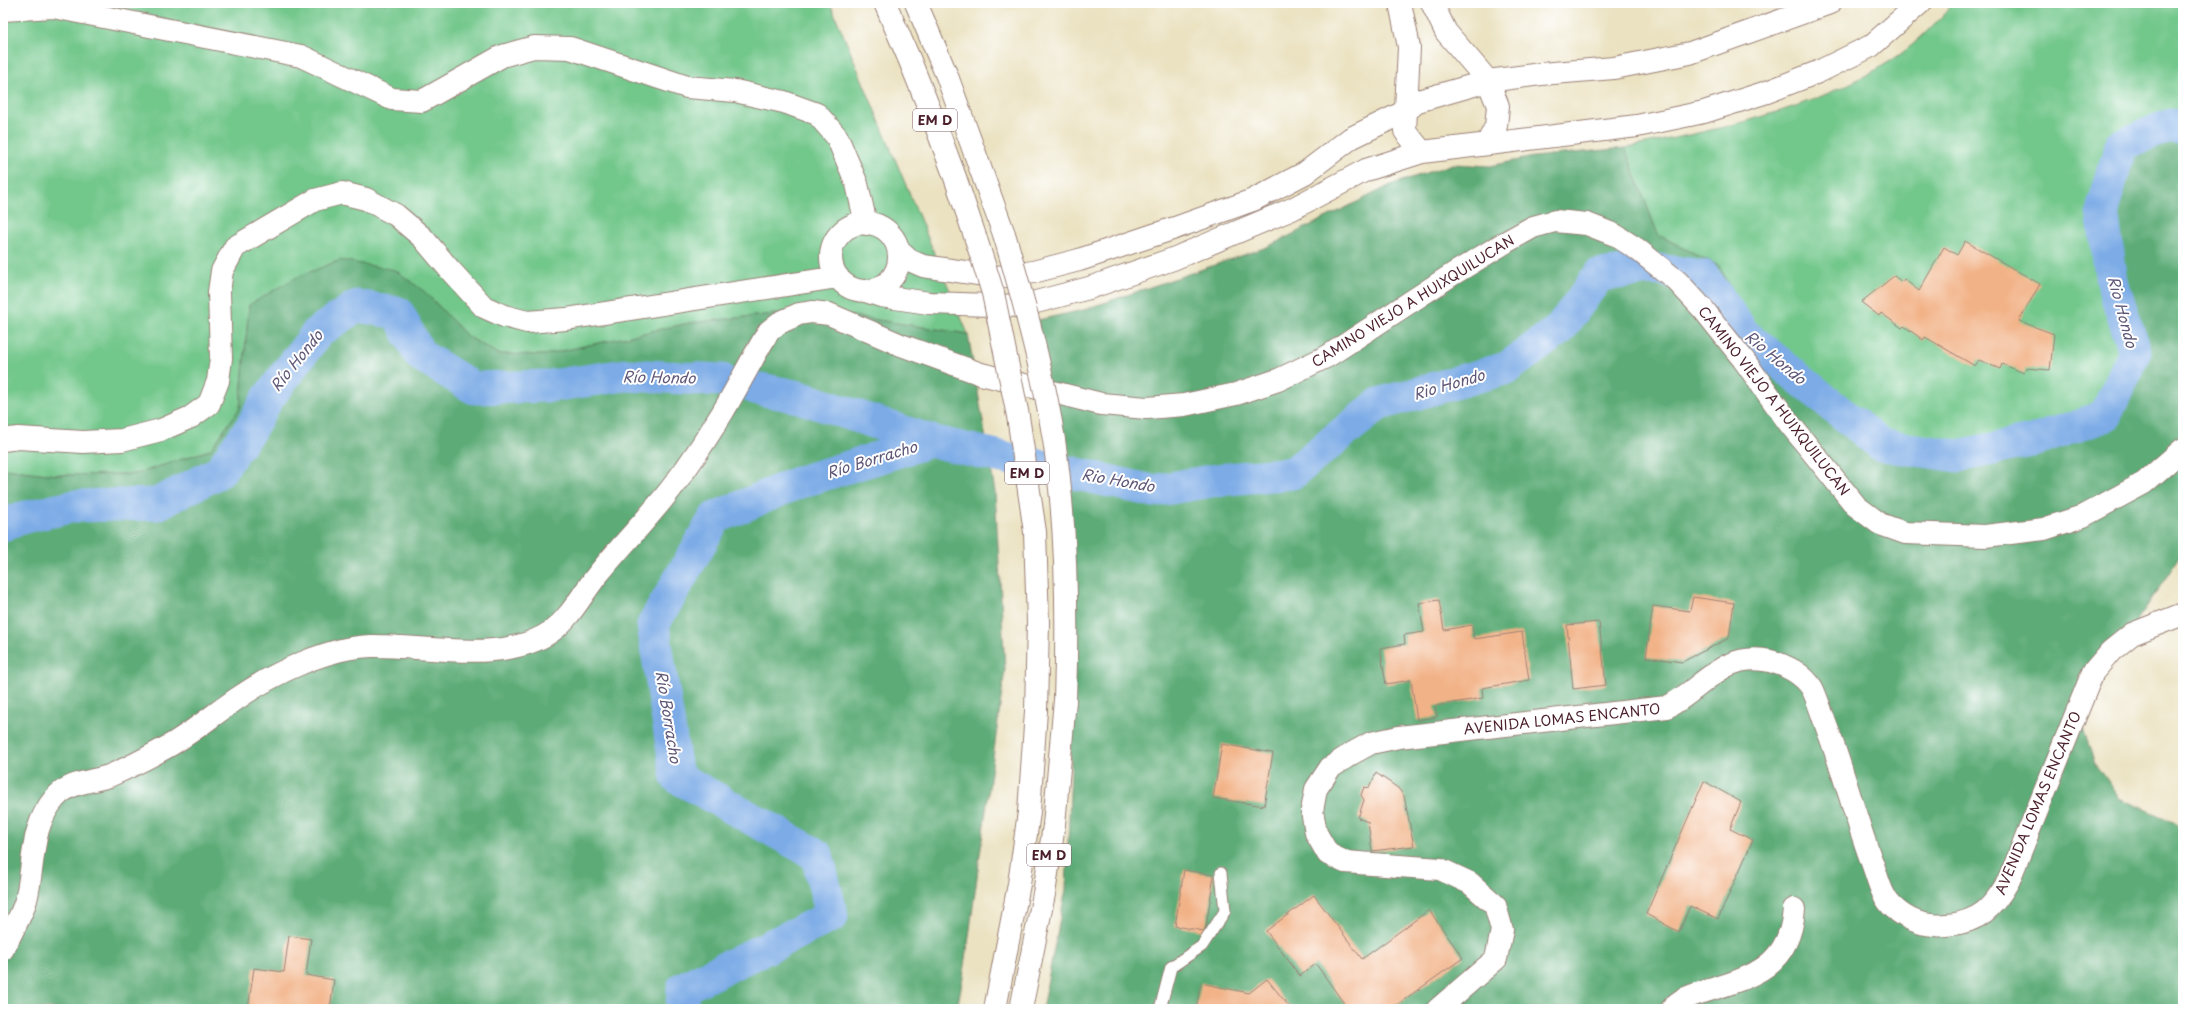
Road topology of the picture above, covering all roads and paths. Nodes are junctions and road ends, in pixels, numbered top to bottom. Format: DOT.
graph roads {
  1 [pos="885,3"];
  2 [pos="916,3"];
  3 [pos="1400,3"];
  4 [pos="1432,3"];
  5 [pos="1830,3"];
  6 [pos="1920,3"];
  7 [pos="3,10"];
  8 [pos="1488,81"];
  9 [pos="1406,111"];
  10 [pos="1487,144"];
  11 [pos="1422,152"];
  12 [pos="866,224"];
  13 [pos="899,251"];
  14 [pos="838,277"];
  15 [pos="866,291"];
  16 [pos="3,440"];
  17 [pos="2183,449"];
  18 [pos="2183,614"];
  19 [pos="1221,872"];
  20 [pos="1794,909"];
  21 [pos="3,949"];
  22 [pos="995,1009"];
  23 [pos="1021,1009"];
  24 [pos="1160,1009"];
  25 [pos="1438,1009"];
  26 [pos="1672,1009"];
  1 -- 22 [label="main road, EM D, bridge"];
  2 -- 23 [label="main road, EM D, bridge"];
  3 -- 9 [label="main road"];
  4 -- 8 [label="main road"];
  5 -- 8 [label="main road"];
  6 -- 10 [label="main road"];
  7 -- 12 [label="main road"];
  8 -- 9 [label="main road"];
  8 -- 10 [label="main road"];
  9 -- 11 [label="main road"];
  9 -- 13 [label="main road"];
  10 -- 11 [label="main road"];
  11 -- 15 [label="main road"];
  12 -- 13 [label="main road"];
  12 -- 14 [label="main road"];
  13 -- 15 [label="main road"];
  14 -- 15 [label="main road"];
  14 -- 16 [label="main road"];
  17 -- 21 [label="main road, CAMINO VIEJO A HUIXQUILUCAN"];
  18 -- 25 [label="main road, AVENIDA LOMAS ENCANTO"];
  19 -- 24 [label="lane"];
  20 -- 26 [label="main road"];
}
